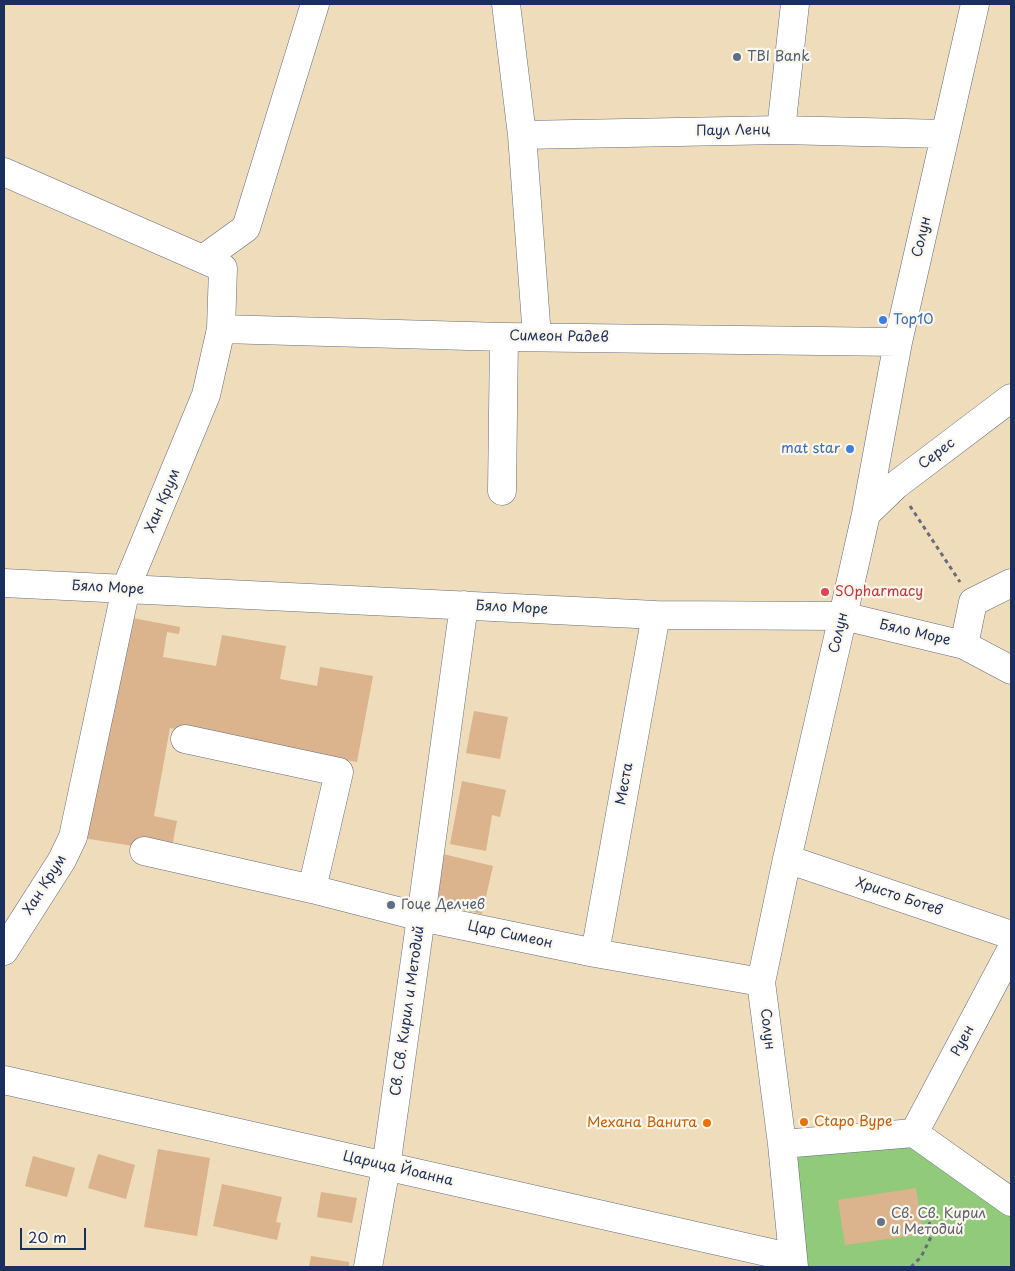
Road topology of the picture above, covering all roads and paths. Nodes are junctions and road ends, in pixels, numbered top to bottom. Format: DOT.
graph roads {
  1 [pos="315,4"];
  2 [pos="506,4"];
  3 [pos="795,4"];
  4 [pos="975,4"];
  5 [pos="781,130"];
  6 [pos="945,134"];
  7 [pos="522,135"];
  8 [pos="4,172"];
  9 [pos="203,259"];
  10 [pos="222,329"];
  11 [pos="504,337"];
  12 [pos="536,337"];
  13 [pos="898,342"];
  14 [pos="1011,398"];
  15 [pos="896,485"];
  16 [pos="502,491"];
  17 [pos="866,514"];
  18 [pos="1011,582"];
  19 [pos="4,583"];
  20 [pos="126,588"];
  21 [pos="973,602"];
  22 [pos="464,605"];
  23 [pos="656,614"];
  24 [pos="843,616"];
  25 [pos="964,645"];
  26 [pos="1011,670"];
  27 [pos="185,740"];
  28 [pos="144,851"];
  29 [pos="787,859"];
  30 [pos="312,889"];
  31 [pos="421,917"];
  32 [pos="1011,935"];
  33 [pos="1011,950"];
  34 [pos="4,951"];
  35 [pos="595,953"];
  36 [pos="761,982"];
  37 [pos="4,1080"];
  38 [pos="914,1133"];
  39 [pos="782,1144"];
  40 [pos="386,1166"];
  41 [pos="1011,1202"];
  42 [pos="927,1212"];
  43 [pos="793,1263"];
  44 [pos="368,1267"];
  45 [pos="911,1267"];
  1 -- 9 [label="street"];
  2 -- 7 [label="street"];
  3 -- 5 [label="street"];
  4 -- 6 [label="street, Солун"];
  5 -- 6 [label="street, Паул Ленц"];
  5 -- 7 [label="street, Паул Ленц"];
  6 -- 13 [label="street, Солун"];
  7 -- 12 [label="street"];
  8 -- 9 [label="street, Хан Крум"];
  9 -- 10 [label="street, Хан Крум"];
  10 -- 11 [label="street, Симеон Радев"];
  10 -- 20 [label="street, Хан Крум"];
  11 -- 12 [label="street, Симеон Радев"];
  11 -- 16 [label="street"];
  12 -- 13 [label="street, Симеон Радев"];
  13 -- 17 [label="street, Солун"];
  14 -- 15 [label="street, Серес"];
  15 -- 17 [label="street, Серес"];
  15 -- 21 [label="path"];
  17 -- 24 [label="street, Солун"];
  18 -- 21 [label="street"];
  19 -- 20 [label="street, Бяло Море"];
  20 -- 22 [label="street, Бяло Море"];
  20 -- 34 [label="street, Хан Крум"];
  21 -- 25 [label="street"];
  22 -- 23 [label="street, Бяло Море"];
  22 -- 31 [label="street, Св. Св. Кирил и Методий"];
  23 -- 24 [label="street, Бяло Море"];
  23 -- 35 [label="street, Места"];
  24 -- 25 [label="street, Бяло Море"];
  24 -- 29 [label="street, Солун"];
  25 -- 26 [label="street, Бяло Море"];
  27 -- 30 [label="street"];
  28 -- 30 [label="street, Цар Симеон"];
  29 -- 32 [label="street, Христо Ботев"];
  29 -- 36 [label="street, Солун"];
  30 -- 31 [label="street, Цар Симеон"];
  31 -- 35 [label="street, Цар Симеон"];
  31 -- 40 [label="street, Св. Св. Кирил и Методий"];
  33 -- 38 [label="street, Руен"];
  35 -- 36 [label="street, Цар Симеон"];
  36 -- 39 [label="street, Солун"];
  37 -- 40 [label="street, Царица Йоанна"];
  38 -- 39 [label="street"];
  38 -- 41 [label="street"];
  39 -- 43 [label="street, Солун"];
  40 -- 43 [label="street, Царица Йоанна"];
  40 -- 44 [label="street, Св. Св. Кирил и Методий"];
  42 -- 45 [label="path"];
}
